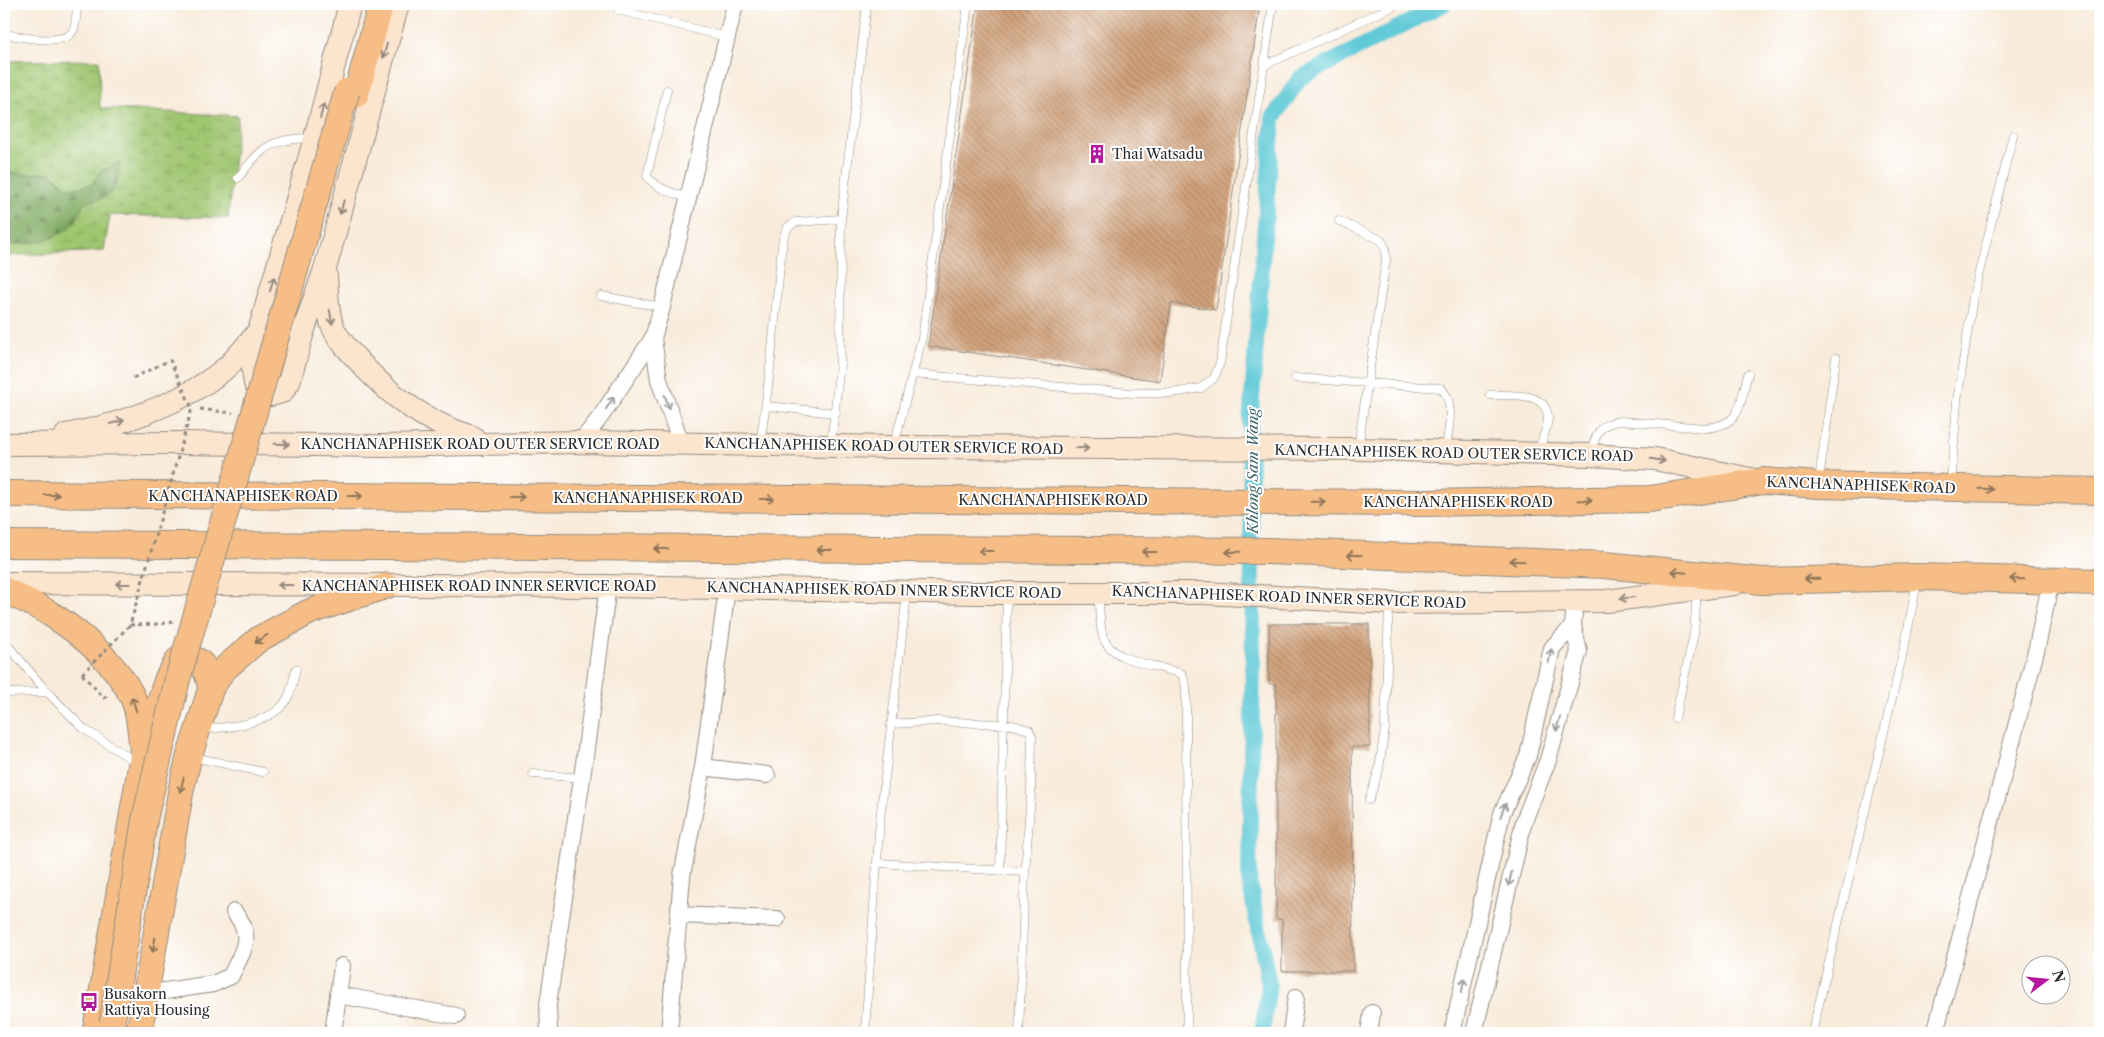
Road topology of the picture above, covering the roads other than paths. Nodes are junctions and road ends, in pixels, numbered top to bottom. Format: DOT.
graph roads {
  1 [pos="77,4"];
  2 [pos="350,4"];
  3 [pos="370,4"];
  4 [pos="381,4"];
  5 [pos="398,4"];
  6 [pos="735,4"];
  7 [pos="867,4"];
  8 [pos="968,4"];
  9 [pos="1273,4"];
  10 [pos="1398,4"];
  11 [pos="618,10"];
  12 [pos="4,34"];
  13 [pos="727,37"];
  14 [pos="1264,65"];
  15 [pos="667,90"];
  16 [pos="352,93"];
  17 [pos="2013,135"];
  18 [pos="315,138"];
  19 [pos="238,178"];
  20 [pos="688,198"];
  21 [pos="841,219"];
  22 [pos="1339,221"];
  23 [pos="325,269"];
  24 [pos="601,296"];
  25 [pos="662,307"];
  26 [pos="259,331"];
  27 [pos="653,338"];
  28 [pos="1836,358"];
  29 [pos="912,374"];
  30 [pos="1748,374"];
  31 [pos="1295,378"];
  32 [pos="1368,382"];
  33 [pos="1490,395"];
  34 [pos="766,406"];
  35 [pos="836,413"];
  36 [pos="491,442"];
  37 [pos="581,442"];
  38 [pos="681,443"];
  39 [pos="11,444"];
  40 [pos="831,445"];
  41 [pos="759,446"];
  42 [pos="893,448"];
  43 [pos="1357,448"];
  44 [pos="1446,451"];
  45 [pos="1538,454"];
  46 [pos="1590,455"];
  47 [pos="1763,481"];
  48 [pos="1818,485"];
  49 [pos="1951,488"];
  50 [pos="2100,491"];
  51 [pos="4,494"];
  52 [pos="4,544"];
  53 [pos="1918,577"];
  54 [pos="2051,580"];
  55 [pos="1762,581"];
  56 [pos="2100,582"];
  57 [pos="4,583"];
  58 [pos="386,586"];
  59 [pos="608,586"];
  60 [pos="727,589"];
  61 [pos="1697,589"];
  62 [pos="4,590"];
  63 [pos="907,592"];
  64 [pos="1007,592"];
  65 [pos="1098,592"];
  66 [pos="1576,601"];
  67 [pos="1389,603"];
  68 [pos="1573,626"];
  69 [pos="4,641"];
  70 [pos="296,669"];
  71 [pos="211,688"];
  72 [pos="47,692"];
  73 [pos="4,693"];
  74 [pos="1542,697"];
  75 [pos="1564,702"];
  76 [pos="1675,718"];
  77 [pos="891,724"];
  78 [pos="1004,725"];
  79 [pos="197,729"];
  80 [pos="189,756"];
  81 [pos="141,758"];
  82 [pos="703,767"];
  83 [pos="263,772"];
  84 [pos="533,774"];
  85 [pos="767,775"];
  86 [pos="582,778"];
  87 [pos="1369,800"];
  88 [pos="1495,842"];
  89 [pos="1518,847"];
  90 [pos="877,863"];
  91 [pos="1000,871"];
  92 [pos="1025,872"];
  93 [pos="234,912"];
  94 [pos="678,915"];
  95 [pos="777,919"];
  96 [pos="342,966"];
  97 [pos="145,994"];
  98 [pos="338,995"];
  99 [pos="1296,997"];
  100 [pos="1372,1013"];
  101 [pos="456,1016"];
  102 [pos="117,1030"];
  103 [pos="334,1033"];
  104 [pos="549,1033"];
  105 [pos="669,1033"];
  106 [pos="865,1033"];
  107 [pos="1019,1033"];
  108 [pos="1187,1033"];
  109 [pos="1291,1033"];
  110 [pos="1369,1033"];
  111 [pos="1452,1033"];
  112 [pos="1474,1033"];
  113 [pos="1812,1033"];
  114 [pos="1935,1033"];
  1 -- 12 [label="lane"];
  18 -- 2 [label="main road, one-way"];
  3 -- 16 [label="main road"];
  4 -- 16 [label="main road"];
  5 -- 23 [label="main road, one-way"];
  6 -- 13 [label="street"];
  7 -- 21 [label="lane"];
  8 -- 29 [label="lane"];
  9 -- 14 [label="lane"];
  10 -- 14 [label="lane"];
  11 -- 13 [label="lane"];
  13 -- 20 [label="street"];
  14 -- 29 [label="lane"];
  15 -- 20 [label="lane"];
  16 -- 102 [label="main road"];
  17 -- 49 [label="lane"];
  18 -- 19 [label="lane"];
  26 -- 18 [label="main road, one-way"];
  20 -- 25 [label="street"];
  21 -- 34 [label="lane"];
  21 -- 35 [label="lane"];
  22 -- 32 [label="lane"];
  23 -- 26 [label="main road"];
  23 -- 36 [label="main road, one-way"];
  24 -- 25 [label="lane"];
  25 -- 27 [label="street"];
  39 -- 26 [label="main road, one-way"];
  37 -- 27 [label="street, one-way"];
  27 -- 38 [label="street, one-way"];
  28 -- 48 [label="lane"];
  29 -- 42 [label="lane"];
  30 -- 46 [label="lane"];
  31 -- 32 [label="lane"];
  32 -- 43 [label="lane"];
  32 -- 44 [label="lane"];
  33 -- 45 [label="lane"];
  34 -- 35 [label="lane"];
  34 -- 41 [label="lane"];
  35 -- 40 [label="lane"];
  36 -- 37 [label="main road, KANCHANAPHISEK ROAD OUTER SERVICE ROAD"];
  39 -- 36 [label="main road, KANCHANAPHISEK ROAD OUTER SERVICE ROAD, one-way"];
  37 -- 38 [label="main road, KANCHANAPHISEK ROAD OUTER SERVICE ROAD"];
  38 -- 41 [label="main road, KANCHANAPHISEK ROAD OUTER SERVICE ROAD"];
  40 -- 41 [label="main road, KANCHANAPHISEK ROAD OUTER SERVICE ROAD"];
  40 -- 42 [label="main road, KANCHANAPHISEK ROAD OUTER SERVICE ROAD"];
  42 -- 43 [label="main road, KANCHANAPHISEK ROAD OUTER SERVICE ROAD, one-way"];
  43 -- 44 [label="main road, KANCHANAPHISEK ROAD OUTER SERVICE ROAD"];
  44 -- 45 [label="main road, KANCHANAPHISEK ROAD OUTER SERVICE ROAD"];
  45 -- 46 [label="main road, KANCHANAPHISEK ROAD OUTER SERVICE ROAD"];
  46 -- 47 [label="main road, KANCHANAPHISEK ROAD OUTER SERVICE ROAD, one-way"];
  47 -- 48 [label="highway, KANCHANAPHISEK ROAD"];
  51 -- 47 [label="highway, KANCHANAPHISEK ROAD, one-way"];
  48 -- 49 [label="highway, KANCHANAPHISEK ROAD"];
  49 -- 50 [label="highway, KANCHANAPHISEK ROAD, one-way"];
  55 -- 52 [label="highway, one-way"];
  54 -- 53 [label="highway, one-way"];
  53 -- 55 [label="highway, one-way"];
  53 -- 113 [label="lane"];
  54 -- 56 [label="highway"];
  54 -- 114 [label="street"];
  55 -- 61 [label="main road, KANCHANAPHISEK ROAD INNER SERVICE ROAD"];
  58 -- 57 [label="main road, KANCHANAPHISEK ROAD INNER SERVICE ROAD, one-way"];
  58 -- 59 [label="main road, KANCHANAPHISEK ROAD INNER SERVICE ROAD"];
  58 -- 71 [label="main road, one-way"];
  59 -- 60 [label="main road, KANCHANAPHISEK ROAD INNER SERVICE ROAD"];
  59 -- 86 [label="street"];
  60 -- 63 [label="main road, KANCHANAPHISEK ROAD INNER SERVICE ROAD"];
  60 -- 82 [label="street"];
  61 -- 66 [label="main road, KANCHANAPHISEK ROAD INNER SERVICE ROAD, one-way"];
  61 -- 76 [label="lane"];
  81 -- 62 [label="main road, one-way"];
  63 -- 64 [label="main road, KANCHANAPHISEK ROAD INNER SERVICE ROAD"];
  63 -- 77 [label="lane"];
  64 -- 65 [label="main road, KANCHANAPHISEK ROAD INNER SERVICE ROAD"];
  64 -- 78 [label="lane"];
  65 -- 67 [label="main road, KANCHANAPHISEK ROAD INNER SERVICE ROAD"];
  65 -- 108 [label="lane"];
  66 -- 67 [label="main road, KANCHANAPHISEK ROAD INNER SERVICE ROAD"];
  66 -- 68 [label="street"];
  67 -- 87 [label="lane"];
  74 -- 68 [label="street, one-way"];
  68 -- 75 [label="street"];
  69 -- 72 [label="lane"];
  70 -- 79 [label="lane"];
  71 -- 79 [label="main road"];
  71 -- 81 [label="main road"];
  72 -- 73 [label="lane"];
  72 -- 81 [label="lane"];
  74 -- 75 [label="street"];
  88 -- 74 [label="street, one-way"];
  75 -- 89 [label="street, one-way"];
  77 -- 78 [label="lane"];
  77 -- 90 [label="lane"];
  78 -- 91 [label="lane"];
  78 -- 92 [label="lane"];
  79 -- 80 [label="main road"];
  80 -- 83 [label="lane"];
  80 -- 97 [label="main road, one-way"];
  81 -- 102 [label="main road"];
  82 -- 85 [label="street"];
  82 -- 94 [label="street"];
  84 -- 86 [label="lane"];
  86 -- 104 [label="street"];
  88 -- 89 [label="street"];
  111 -- 88 [label="street, one-way"];
  89 -- 112 [label="street, one-way"];
  90 -- 91 [label="lane"];
  90 -- 106 [label="lane"];
  91 -- 92 [label="lane"];
  92 -- 107 [label="lane"];
  93 -- 97 [label="street"];
  94 -- 95 [label="street"];
  94 -- 105 [label="street"];
  96 -- 98 [label="street"];
  97 -- 102 [label="main road"];
  98 -- 101 [label="street"];
  98 -- 103 [label="street"];
  99 -- 109 [label="street"];
  100 -- 110 [label="street"];
}
